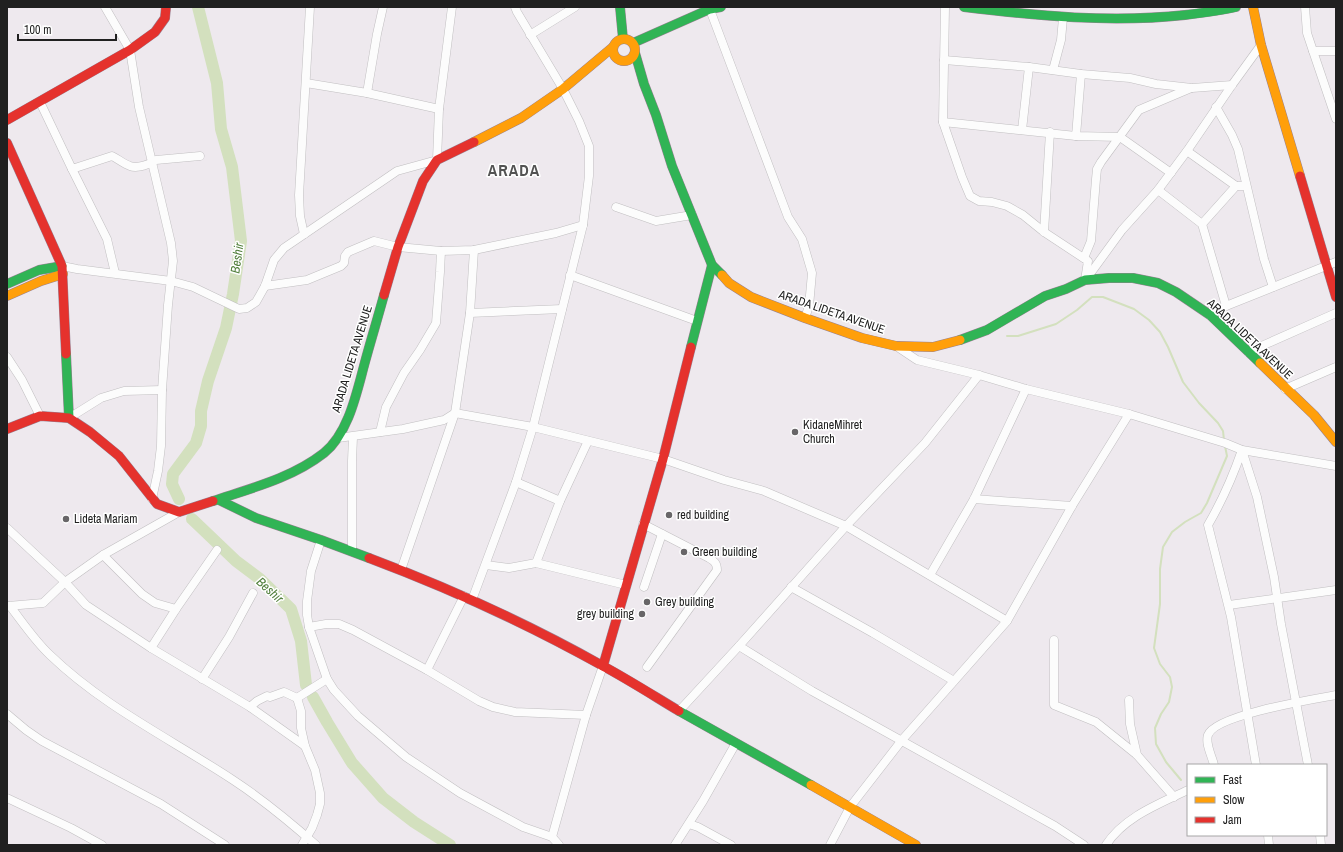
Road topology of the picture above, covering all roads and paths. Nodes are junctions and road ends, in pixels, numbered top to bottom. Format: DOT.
graph roads {
  1 [pos="105,7"];
  2 [pos="166,7"];
  3 [pos="310,7"];
  4 [pos="383,7"];
  5 [pos="452,7"];
  6 [pos="515,7"];
  7 [pos="575,7"];
  8 [pos="620,7"];
  9 [pos="721,7"];
  10 [pos="945,7"];
  11 [pos="964,7"];
  12 [pos="1236,7"];
  13 [pos="1253,7"];
  14 [pos="1305,7"];
  15 [pos="710,8"];
  16 [pos="1015,10"];
  17 [pos="1063,18"];
  18 [pos="530,35"];
  19 [pos="623,39"];
  20 [pos="633,43"];
  21 [pos="1261,45"];
  22 [pos="613,47"];
  23 [pos="130,50"];
  24 [pos="1313,51"];
  25 [pos="1336,51"];
  26 [pos="636,53"];
  27 [pos="944,60"];
  28 [pos="621,61"];
  29 [pos="592,66"];
  30 [pos="1029,67"];
  31 [pos="1053,70"];
  32 [pos="1081,74"];
  33 [pos="306,83"];
  34 [pos="644,84"];
  35 [pos="1232,85"];
  36 [pos="1192,88"];
  37 [pos="563,89"];
  38 [pos="367,93"];
  39 [pos="40,102"];
  40 [pos="1216,107"];
  41 [pos="439,109"];
  42 [pos="1336,119"];
  43 [pos="7,120"];
  44 [pos="943,122"];
  45 [pos="1022,130"];
  46 [pos="1050,132"];
  47 [pos="1076,136"];
  48 [pos="1120,137"];
  49 [pos="7,143"];
  50 [pos="1187,151"];
  51 [pos="200,156"];
  52 [pos="437,160"];
  53 [pos="151,163"];
  54 [pos="72,169"];
  55 [pos="1171,173"];
  56 [pos="1236,186"];
  57 [pos="1246,186"];
  58 [pos="1158,190"];
  59 [pos="616,207"];
  60 [pos="692,215"];
  61 [pos="1202,224"];
  62 [pos="583,225"];
  63 [pos="1044,232"];
  64 [pos="304,234"];
  65 [pos="398,247"];
  66 [pos="474,250"];
  67 [pos="441,251"];
  68 [pos="1084,258"];
  69 [pos="1336,262"];
  70 [pos="712,265"];
  71 [pos="1327,266"];
  72 [pos="63,270"];
  73 [pos="115,273"];
  74 [pos="570,275"];
  75 [pos="1085,280"];
  76 [pos="172,281"];
  77 [pos="7,284"];
  78 [pos="265,286"];
  79 [pos="1273,287"];
  80 [pos="7,296"];
  81 [pos="1336,297"];
  82 [pos="1226,306"];
  83 [pos="562,309"];
  84 [pos="470,313"];
  85 [pos="1336,313"];
  86 [pos="1210,315"];
  87 [pos="805,318"];
  88 [pos="697,320"];
  89 [pos="896,346"];
  90 [pos="1248,352"];
  91 [pos="7,357"];
  92 [pos="1336,367"];
  93 [pos="979,375"];
  94 [pos="1026,389"];
  95 [pos="1285,389"];
  96 [pos="162,390"];
  97 [pos="455,413"];
  98 [pos="1128,414"];
  99 [pos="40,416"];
  100 [pos="69,418"];
  101 [pos="533,427"];
  102 [pos="7,429"];
  103 [pos="380,432"];
  104 [pos="353,437"];
  105 [pos="338,438"];
  106 [pos="588,441"];
  107 [pos="1336,442"];
  108 [pos="1242,450"];
  109 [pos="663,459"];
  110 [pos="1336,466"];
  111 [pos="516,482"];
  112 [pos="152,499"];
  113 [pos="974,499"];
  114 [pos="219,500"];
  115 [pos="560,502"];
  116 [pos="1072,506"];
  117 [pos="179,512"];
  118 [pos="644,524"];
  119 [pos="846,526"];
  120 [pos="7,528"];
  121 [pos="662,534"];
  122 [pos="321,540"];
  123 [pos="217,550"];
  124 [pos="352,552"];
  125 [pos="103,555"];
  126 [pos="536,563"];
  127 [pos="486,565"];
  128 [pos="401,570"];
  129 [pos="930,575"];
  130 [pos="65,582"];
  131 [pos="626,585"];
  132 [pos="644,587"];
  133 [pos="791,587"];
  134 [pos="1336,590"];
  135 [pos="253,593"];
  136 [pos="468,598"];
  137 [pos="1277,598"];
  138 [pos="1229,605"];
  139 [pos="9,606"];
  140 [pos="176,609"];
  141 [pos="1007,621"];
  142 [pos="309,627"];
  143 [pos="1054,640"];
  144 [pos="738,646"];
  145 [pos="151,648"];
  146 [pos="603,666"];
  147 [pos="647,667"];
  148 [pos="427,670"];
  149 [pos="202,679"];
  150 [pos="327,679"];
  151 [pos="954,681"];
  152 [pos="1336,695"];
  153 [pos="297,698"];
  154 [pos="1129,700"];
  155 [pos="1296,702"];
  156 [pos="250,707"];
  157 [pos="679,710"];
  158 [pos="7,714"];
  159 [pos="1248,714"];
  160 [pos="586,715"];
  161 [pos="902,740"];
  162 [pos="736,743"];
  163 [pos="305,746"];
  164 [pos="1137,755"];
  165 [pos="1214,764"];
  166 [pos="1256,764"];
  167 [pos="1308,764"];
  168 [pos="1187,790"];
  169 [pos="1174,797"];
  170 [pos="7,798"];
  171 [pos="850,807"];
  172 [pos="688,824"];
  173 [pos="306,836"];
  174 [pos="552,837"];
  175 [pos="102,845"];
  176 [pos="225,845"];
  177 [pos="302,845"];
  178 [pos="316,845"];
  179 [pos="559,845"];
  180 [pos="674,845"];
  181 [pos="731,845"];
  182 [pos="830,845"];
  183 [pos="916,845"];
  184 [pos="1084,845"];
  185 [pos="1106,845"];
  1 -- 23 [label="street"];
  2 -- 23 [label="main road"];
  3 -- 33 [label="street"];
  4 -- 38 [label="street"];
  5 -- 41 [label="street"];
  6 -- 18 [label="street"];
  7 -- 18 [label="street"];
  8 -- 19 [label="main road"];
  9 -- 15 [label="main road"];
  10 -- 27 [label="street"];
  11 -- 16 [label="main road"];
  12 -- 17 [label="main road"];
  13 -- 21 [label="main road"];
  14 -- 24 [label="street"];
  15 -- 20 [label="main road"];
  15 -- 87 [label="street"];
  16 -- 17 [label="main road"];
  17 -- 31 [label="street"];
  18 -- 37 [label="street"];
  19 -- 20 [label="main road"];
  19 -- 22 [label="main road, ARADA LIDETA AVENUE"];
  20 -- 26 [label="main road, ARADA LIDETA AVENUE"];
  21 -- 35 [label="street"];
  21 -- 71 [label="main road"];
  22 -- 28 [label="main road, ARADA LIDETA AVENUE"];
  22 -- 29 [label="main road, ARADA LIDETA AVENUE"];
  23 -- 39 [label="main road"];
  23 -- 53 [label="street"];
  24 -- 25 [label="street"];
  24 -- 42 [label="street"];
  26 -- 28 [label="main road, ARADA LIDETA AVENUE"];
  26 -- 34 [label="main road, ARADA LIDETA AVENUE"];
  27 -- 30 [label="street"];
  27 -- 44 [label="street"];
  28 -- 29 [label="main road, ARADA LIDETA AVENUE"];
  28 -- 34 [label="main road, ARADA LIDETA AVENUE"];
  29 -- 37 [label="main road, ARADA LIDETA AVENUE"];
  30 -- 31 [label="street"];
  30 -- 45 [label="street"];
  31 -- 32 [label="street"];
  32 -- 36 [label="street"];
  32 -- 47 [label="street"];
  33 -- 38 [label="street"];
  33 -- 64 [label="street"];
  34 -- 60 [label="main road, ARADA LIDETA AVENUE"];
  35 -- 36 [label="street"];
  35 -- 40 [label="street"];
  36 -- 48 [label="street"];
  37 -- 52 [label="main road, ARADA LIDETA AVENUE"];
  37 -- 62 [label="street"];
  38 -- 41 [label="street"];
  39 -- 43 [label="main road"];
  39 -- 54 [label="street"];
  40 -- 50 [label="street"];
  40 -- 57 [label="street"];
  41 -- 52 [label="street"];
  44 -- 45 [label="street"];
  44 -- 63 [label="street"];
  45 -- 46 [label="street"];
  46 -- 47 [label="street"];
  46 -- 63 [label="street"];
  47 -- 48 [label="street"];
  48 -- 55 [label="street"];
  48 -- 68 [label="street"];
  49 -- 72 [label="main road"];
  50 -- 55 [label="street"];
  50 -- 56 [label="street"];
  51 -- 53 [label="street"];
  52 -- 64 [label="street"];
  52 -- 65 [label="main road, ARADA LIDETA AVENUE"];
  53 -- 54 [label="street"];
  53 -- 76 [label="street"];
  54 -- 73 [label="street"];
  55 -- 58 [label="street"];
  56 -- 57 [label="street"];
  56 -- 61 [label="street"];
  57 -- 79 [label="street"];
  58 -- 61 [label="street"];
  58 -- 75 [label="street"];
  59 -- 60 [label="street"];
  60 -- 70 [label="main road, ARADA LIDETA AVENUE"];
  61 -- 82 [label="street"];
  62 -- 66 [label="street"];
  62 -- 74 [label="street"];
  63 -- 68 [label="street"];
  64 -- 78 [label="street"];
  65 -- 67 [label="street"];
  65 -- 78 [label="street"];
  65 -- 105 [label="main road, ARADA LIDETA AVENUE"];
  66 -- 67 [label="street"];
  66 -- 84 [label="street"];
  67 -- 103 [label="street"];
  68 -- 75 [label="street"];
  69 -- 71 [label="street"];
  70 -- 87 [label="main road, ARADA LIDETA AVENUE"];
  70 -- 88 [label="main road"];
  71 -- 79 [label="street"];
  71 -- 81 [label="main road"];
  72 -- 73 [label="street"];
  72 -- 77 [label="main road"];
  72 -- 80 [label="main road"];
  72 -- 100 [label="main road"];
  73 -- 76 [label="street"];
  74 -- 83 [label="street"];
  74 -- 88 [label="street"];
  75 -- 86 [label="main road, ARADA LIDETA AVENUE"];
  75 -- 89 [label="main road, ARADA LIDETA AVENUE"];
  76 -- 78 [label="street"];
  76 -- 96 [label="street"];
  79 -- 82 [label="street"];
  82 -- 86 [label="street"];
  83 -- 84 [label="street"];
  83 -- 101 [label="street"];
  84 -- 97 [label="street"];
  85 -- 90 [label="street"];
  86 -- 90 [label="main road, ARADA LIDETA AVENUE"];
  87 -- 89 [label="main road, ARADA LIDETA AVENUE"];
  88 -- 109 [label="main road"];
  89 -- 93 [label="street"];
  90 -- 95 [label="main road, ARADA LIDETA AVENUE"];
  91 -- 99 [label="street"];
  92 -- 95 [label="street"];
  93 -- 94 [label="street"];
  93 -- 119 [label="street"];
  94 -- 98 [label="street"];
  94 -- 113 [label="street"];
  95 -- 107 [label="main road, ARADA LIDETA AVENUE"];
  96 -- 100 [label="street"];
  96 -- 112 [label="street"];
  97 -- 101 [label="street"];
  97 -- 103 [label="street"];
  97 -- 128 [label="street"];
  98 -- 108 [label="street"];
  98 -- 116 [label="street"];
  99 -- 100 [label="main road"];
  99 -- 102 [label="main road"];
  100 -- 112 [label="main road"];
  101 -- 106 [label="street"];
  101 -- 111 [label="street"];
  103 -- 104 [label="street"];
  104 -- 105 [label="street"];
  104 -- 124 [label="street"];
  105 -- 114 [label="main road, ARADA LIDETA AVENUE"];
  106 -- 109 [label="street"];
  106 -- 115 [label="street"];
  108 -- 110 [label="street"];
  108 -- 137 [label="street"];
  108 -- 138 [label="street"];
  109 -- 118 [label="main road"];
  109 -- 119 [label="street"];
  111 -- 115 [label="street"];
  111 -- 127 [label="street"];
  112 -- 117 [label="main road"];
  113 -- 116 [label="street"];
  113 -- 129 [label="street"];
  114 -- 117 [label="main road, ARADA LIDETA AVENUE"];
  114 -- 122 [label="main road"];
  115 -- 126 [label="street"];
  116 -- 141 [label="street"];
  117 -- 125 [label="street"];
  118 -- 121 [label="street"];
  118 -- 131 [label="main road"];
  119 -- 129 [label="street"];
  119 -- 133 [label="street"];
  120 -- 130 [label="street"];
  121 -- 132 [label="street"];
  121 -- 147 [label="street"];
  122 -- 124 [label="main road"];
  122 -- 142 [label="street"];
  123 -- 140 [label="street"];
  124 -- 128 [label="main road"];
  125 -- 130 [label="street"];
  125 -- 140 [label="street"];
  126 -- 127 [label="street"];
  126 -- 131 [label="street"];
  127 -- 136 [label="street"];
  128 -- 136 [label="main road"];
  129 -- 141 [label="street"];
  130 -- 139 [label="street"];
  130 -- 145 [label="street"];
  131 -- 146 [label="main road"];
  133 -- 144 [label="street"];
  133 -- 151 [label="street"];
  134 -- 137 [label="street"];
  135 -- 149 [label="street"];
  136 -- 146 [label="main road"];
  136 -- 148 [label="street"];
  137 -- 138 [label="street"];
  137 -- 155 [label="street"];
  138 -- 159 [label="street"];
  139 -- 173 [label="street"];
  140 -- 145 [label="street"];
  141 -- 151 [label="street"];
  142 -- 148 [label="street"];
  142 -- 150 [label="street"];
  143 -- 164 [label="street"];
  144 -- 157 [label="street"];
  144 -- 161 [label="street"];
  145 -- 149 [label="street"];
  146 -- 157 [label="main road"];
  146 -- 160 [label="street"];
  148 -- 160 [label="street"];
  149 -- 156 [label="street"];
  150 -- 153 [label="street"];
  150 -- 174 [label="street"];
  151 -- 161 [label="street"];
  152 -- 155 [label="street"];
  153 -- 156 [label="street"];
  153 -- 163 [label="street"];
  154 -- 164 [label="street"];
  155 -- 159 [label="street"];
  155 -- 167 [label="street"];
  156 -- 163 [label="street"];
  157 -- 162 [label="main road"];
  158 -- 176 [label="street"];
  159 -- 165 [label="street"];
  159 -- 166 [label="street"];
  160 -- 174 [label="street"];
  161 -- 171 [label="street"];
  161 -- 184 [label="street"];
  162 -- 171 [label="main road"];
  162 -- 172 [label="street"];
  163 -- 173 [label="street"];
  164 -- 169 [label="street"];
  168 -- 169 [label="street"];
  169 -- 185 [label="street"];
  170 -- 175 [label="street"];
  171 -- 182 [label="street"];
  171 -- 183 [label="main road"];
  172 -- 180 [label="street"];
  172 -- 181 [label="street"];
  173 -- 177 [label="street"];
  173 -- 178 [label="street"];
  174 -- 179 [label="street"];
}
